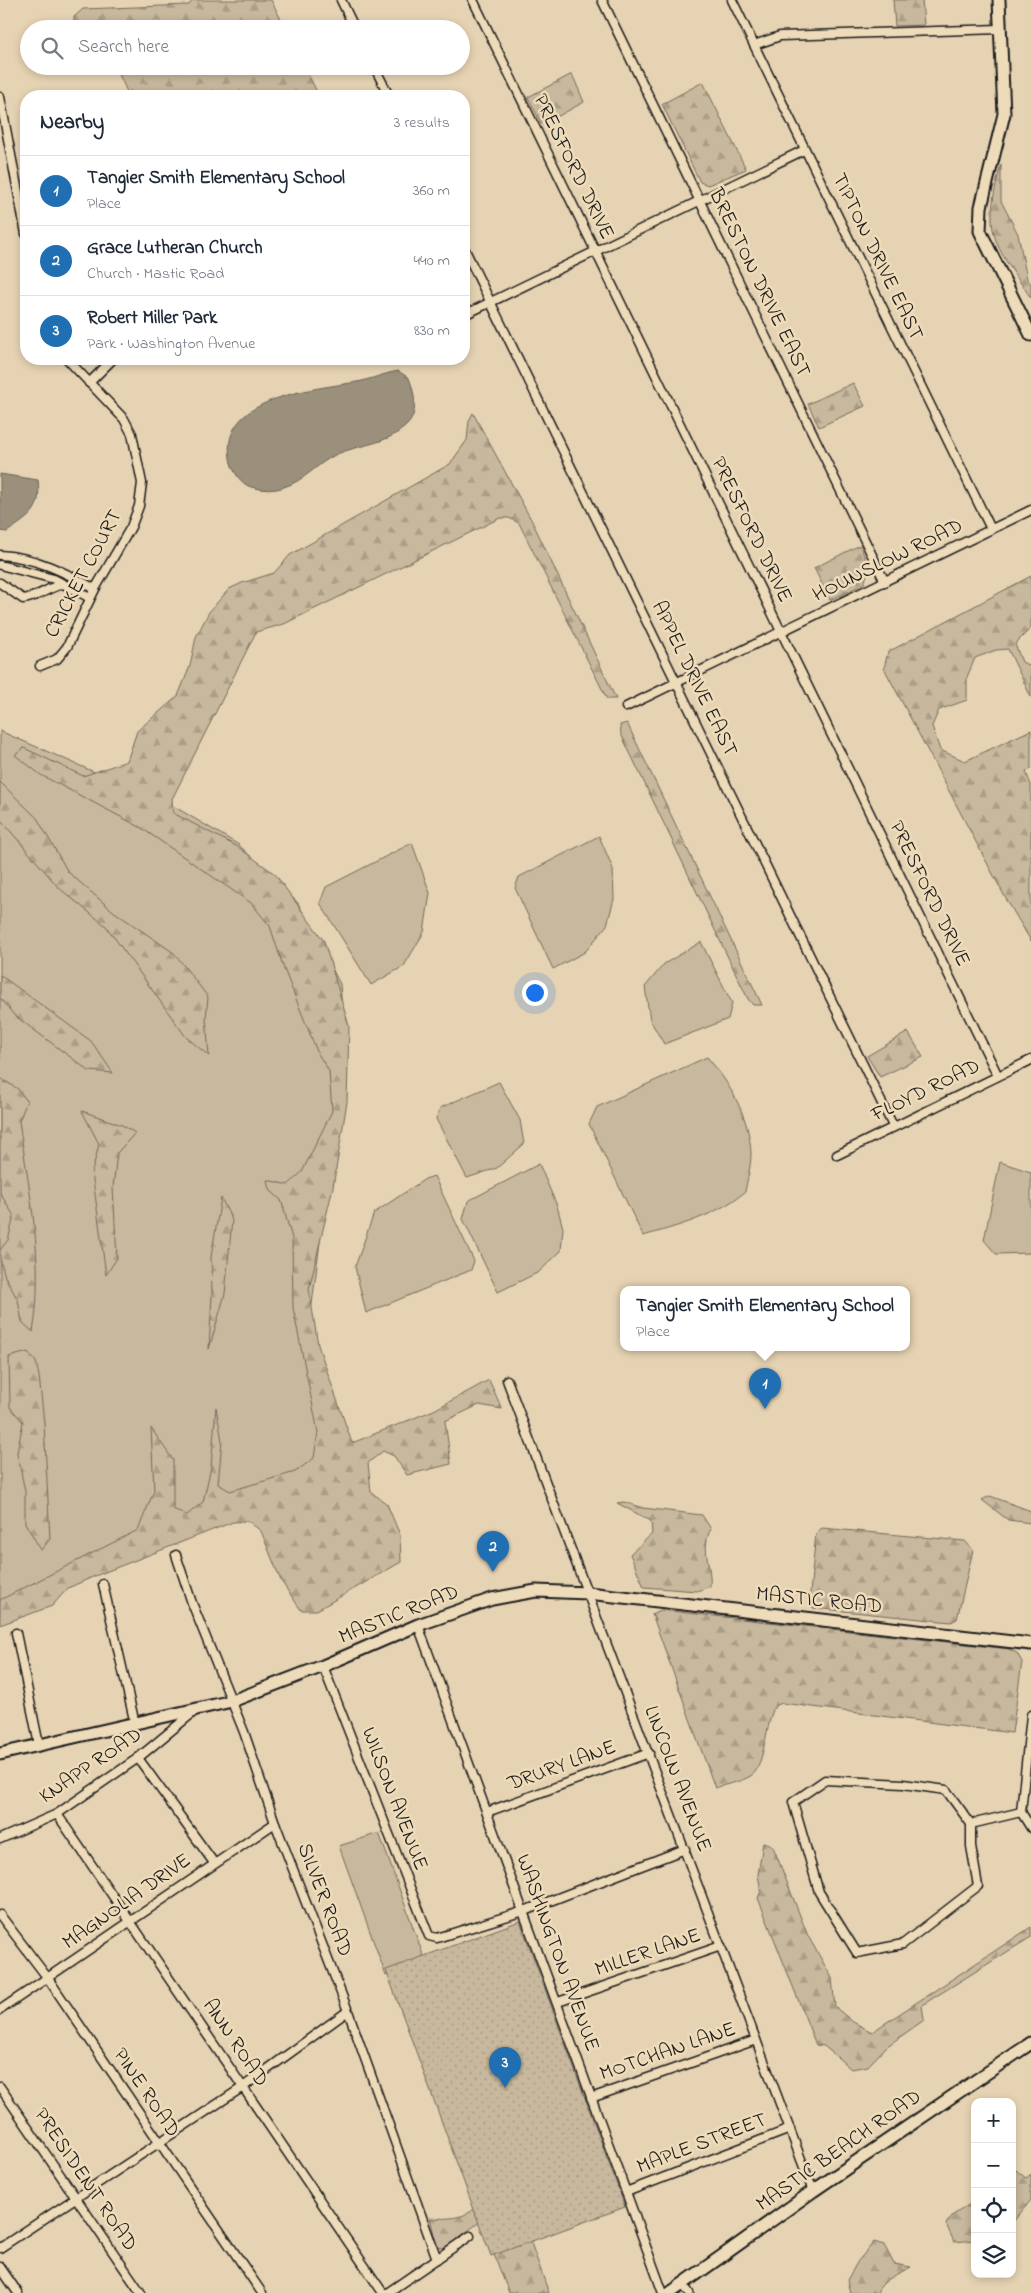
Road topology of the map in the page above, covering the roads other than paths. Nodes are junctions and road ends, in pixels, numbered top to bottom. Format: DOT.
graph roads {
  1 [pos="341,0"];
  2 [pos="473,0"];
  3 [pos="602,0"];
  4 [pos="732,0"];
  5 [pos="998,0"];
  6 [pos="351,20"];
  7 [pos="1000,29"];
  8 [pos="754,45"];
  9 [pos="378,75"];
  10 [pos="386,90"];
  11 [pos="0,97"];
  12 [pos="804,150"];
  13 [pos="700,201"];
  14 [pos="20,202"];
  15 [pos="595,252"];
  16 [pos="470,260"];
  17 [pos="491,302"];
  18 [pos="470,312"];
  19 [pos="1030,329"];
  20 [pos="72,365"];
  21 [pos="107,365"];
  22 [pos="89,383"];
  23 [pos="1031,510"];
  24 [pos="991,529"];
  25 [pos="0,555"];
  26 [pos="0,565"];
  27 [pos="49,566"];
  28 [pos="46,576"];
  29 [pos="885,582"];
  30 [pos="0,583"];
  31 [pos="63,584"];
  32 [pos="48,588"];
  33 [pos="95,589"];
  34 [pos="90,598"];
  35 [pos="782,633"];
  36 [pos="40,666"];
  37 [pos="677,684"];
  38 [pos="626,707"];
  39 [pos="1031,1060"];
  40 [pos="998,1076"];
  41 [pos="893,1126"];
  42 [pos="838,1155"];
  43 [pos="507,1380"];
  44 [pos="176,1555"];
  45 [pos="103,1584"];
  46 [pos="588,1593"];
  47 [pos="418,1625"];
  48 [pos="16,1633"];
  49 [pos="1031,1644"];
  50 [pos="323,1666"];
  51 [pos="232,1702"];
  52 [pos="195,1710"];
  53 [pos="1031,1715"];
  54 [pos="134,1724"];
  55 [pos="39,1745"];
  56 [pos="649,1753"];
  57 [pos="0,1754"];
  58 [pos="138,1758"];
  59 [pos="487,1812"];
  60 [pos="1021,1812"];
  61 [pos="58,1814"];
  62 [pos="275,1823"];
  63 [pos="971,1824"];
  64 [pos="1031,1828"];
  65 [pos="0,1839"];
  66 [pos="685,1849"];
  67 [pos="214,1863"];
  68 [pos="524,1911"];
  69 [pos="0,1915"];
  70 [pos="131,1922"];
  71 [pos="722,1946"];
  72 [pos="47,1977"];
  73 [pos="558,2002"];
  74 [pos="0,2010"];
  75 [pos="348,2011"];
  76 [pos="756,2040"];
  77 [pos="1031,2043"];
  78 [pos="243,2086"];
  79 [pos="0,2087"];
  80 [pos="591,2098"];
  81 [pos="790,2129"];
  82 [pos="158,2142"];
  83 [pos="813,2190"];
  84 [pos="626,2192"];
  85 [pos="76,2197"];
  86 [pos="470,2236"];
  87 [pos="0,2248"];
  88 [pos="437,2259"];
  89 [pos="0,2267"];
  90 [pos="686,2289"];
  91 [pos="18,2293"];
  92 [pos="141,2293"];
  93 [pos="262,2293"];
  94 [pos="383,2293"];
  95 [pos="387,2293"];
  96 [pos="663,2293"];
  97 [pos="670,2293"];
  1 -- 6 [label="street"];
  2 -- 15 [label="street, PRESFORD DRIVE"];
  3 -- 13 [label="street, BRESTON DRIVE EAST"];
  4 -- 8 [label="street, TIPTON DRIVE EAST"];
  5 -- 7 [label="main road"];
  7 -- 8 [label="street"];
  7 -- 19 [label="main road"];
  8 -- 12 [label="street, TIPTON DRIVE EAST"];
  9 -- 10 [label="street"];
  11 -- 14 [label="street"];
  12 -- 13 [label="street"];
  12 -- 24 [label="street, TIPTON DRIVE EAST"];
  13 -- 15 [label="street"];
  13 -- 29 [label="street, BRESTON DRIVE EAST"];
  15 -- 17 [label="street"];
  15 -- 35 [label="street, PRESFORD DRIVE"];
  16 -- 17 [label="street, APPEL DRIVE EAST"];
  17 -- 18 [label="street"];
  17 -- 37 [label="street, APPEL DRIVE EAST"];
  20 -- 22 [label="street, CRICKET COURT"];
  21 -- 22 [label="street"];
  22 -- 33 [label="street, CRICKET COURT"];
  23 -- 24 [label="street, HOUNSLOW ROAD"];
  24 -- 29 [label="street, HOUNSLOW ROAD"];
  25 -- 27 [label="street"];
  26 -- 28 [label="street"];
  27 -- 28 [label="street"];
  27 -- 33 [label="street"];
  28 -- 31 [label="street"];
  28 -- 32 [label="street"];
  29 -- 35 [label="street, HOUNSLOW ROAD"];
  30 -- 32 [label="street"];
  31 -- 32 [label="street"];
  31 -- 34 [label="street"];
  33 -- 34 [label="street, CRICKET COURT"];
  34 -- 36 [label="street, CRICKET COURT"];
  35 -- 37 [label="street, HOUNSLOW ROAD"];
  35 -- 40 [label="street, PRESFORD DRIVE"];
  37 -- 38 [label="street, HOUNSLOW ROAD"];
  37 -- 41 [label="street, APPEL DRIVE EAST"];
  39 -- 40 [label="street, FLOYD ROAD"];
  40 -- 41 [label="street, FLOYD ROAD"];
  41 -- 42 [label="street, FLOYD ROAD"];
  43 -- 46 [label="street, LINCOLN AVENUE"];
  44 -- 51 [label="street, SILVER ROAD"];
  45 -- 54 [label="street"];
  46 -- 47 [label="main road, MASTIC ROAD"];
  46 -- 49 [label="main road, MASTIC ROAD"];
  46 -- 56 [label="street, LINCOLN AVENUE"];
  47 -- 50 [label="main road, MASTIC ROAD"];
  47 -- 59 [label="street, WASHINGTON AVENUE"];
  48 -- 55 [label="street"];
  50 -- 51 [label="main road, MASTIC ROAD"];
  50 -- 68 [label="street, WILSON AVENUE"];
  51 -- 52 [label="main road, MASTIC ROAD"];
  51 -- 62 [label="street, SILVER ROAD"];
  52 -- 54 [label="main road, MASTIC ROAD"];
  52 -- 58 [label="street, KNAPP ROAD"];
  53 -- 60 [label="street"];
  54 -- 55 [label="main road, MASTIC ROAD"];
  55 -- 57 [label="main road, MASTIC ROAD"];
  56 -- 59 [label="street, DRURY LANE"];
  56 -- 66 [label="street, LINCOLN AVENUE"];
  58 -- 61 [label="street, KNAPP ROAD"];
  58 -- 67 [label="street"];
  59 -- 68 [label="street, WASHINGTON AVENUE"];
  60 -- 63 [label="street"];
  60 -- 64 [label="street"];
  61 -- 65 [label="street, KNAPP ROAD"];
  61 -- 70 [label="street, ANN ROAD"];
  62 -- 67 [label="street, MAGNOLIA DRIVE"];
  62 -- 75 [label="street, SILVER ROAD"];
  63 -- 63 [label="street"];
  66 -- 68 [label="street"];
  66 -- 71 [label="street, LINCOLN AVENUE"];
  67 -- 70 [label="street, MAGNOLIA DRIVE"];
  68 -- 73 [label="street, WASHINGTON AVENUE"];
  69 -- 72 [label="street, PINE ROAD"];
  70 -- 72 [label="street, MAGNOLIA DRIVE"];
  70 -- 78 [label="street, ANN ROAD"];
  71 -- 73 [label="street, MILLER LANE"];
  71 -- 76 [label="street, LINCOLN AVENUE"];
  72 -- 74 [label="street, MAGNOLIA DRIVE"];
  72 -- 82 [label="street, PINE ROAD"];
  73 -- 80 [label="street, WASHINGTON AVENUE"];
  75 -- 78 [label="street"];
  75 -- 88 [label="street, SILVER ROAD"];
  76 -- 80 [label="street, MOTCHAN LANE"];
  76 -- 81 [label="street, LINCOLN AVENUE"];
  77 -- 83 [label="main road, MASTIC BEACH ROAD"];
  78 -- 82 [label="street"];
  78 -- 94 [label="street, ANN ROAD"];
  79 -- 85 [label="street, PRESIDENT ROAD"];
  80 -- 84 [label="street, WASHINGTON AVENUE"];
  81 -- 83 [label="street, LINCOLN AVENUE"];
  81 -- 84 [label="street, MAPLE STREET"];
  82 -- 85 [label="street"];
  82 -- 93 [label="street, PINE ROAD"];
  83 -- 90 [label="main road, MASTIC BEACH ROAD"];
  84 -- 96 [label="street, WASHINGTON AVENUE"];
  85 -- 87 [label="street"];
  85 -- 92 [label="street, PRESIDENT ROAD"];
  86 -- 88 [label="street"];
  88 -- 95 [label="street"];
  89 -- 91 [label="street"];
  90 -- 97 [label="main road, MASTIC BEACH ROAD"];
}
